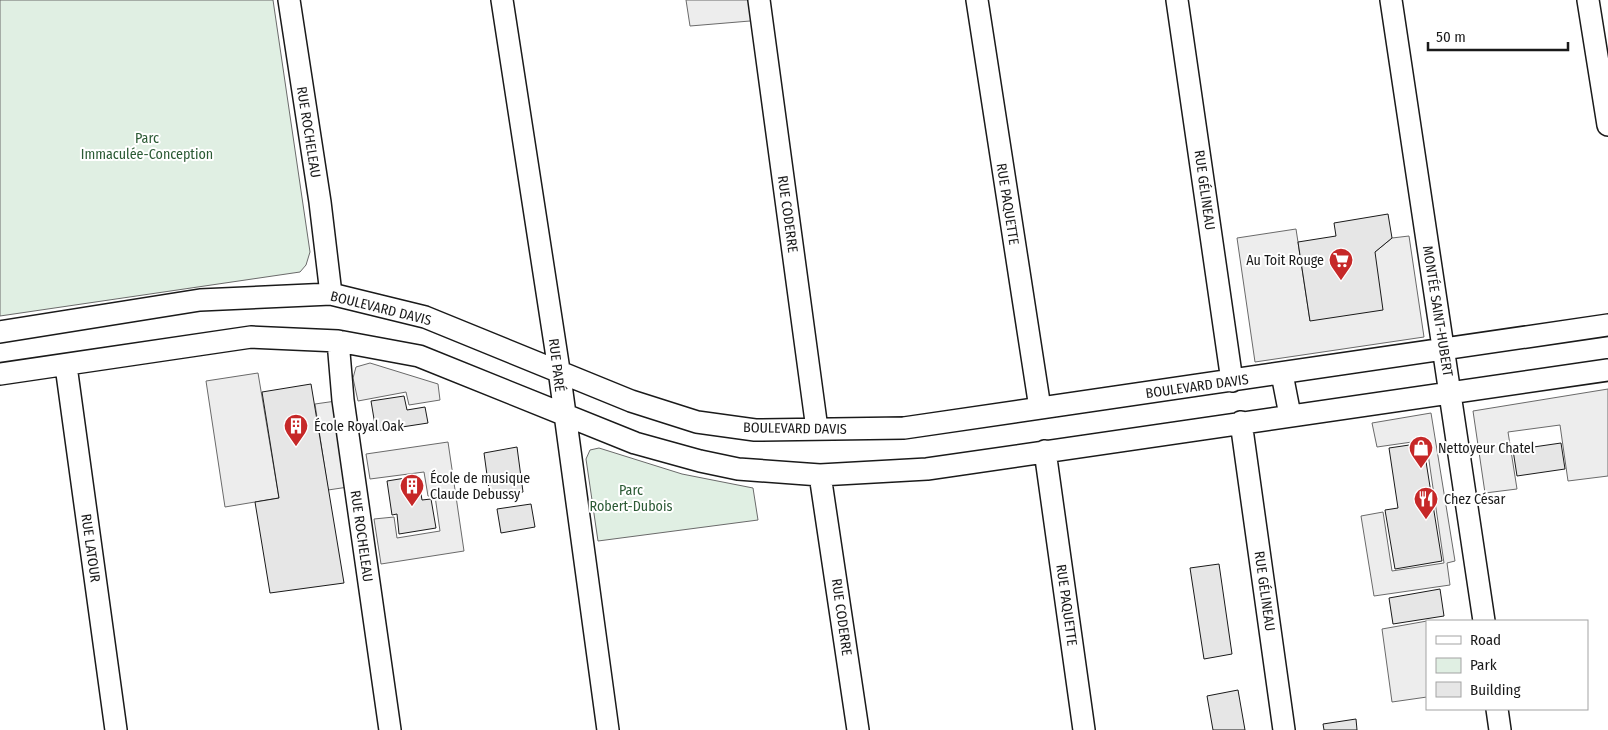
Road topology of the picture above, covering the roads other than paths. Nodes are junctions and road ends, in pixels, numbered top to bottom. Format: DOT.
graph roads {
  1 [pos="289,0"];
  2 [pos="502,0"];
  3 [pos="759,0"];
  4 [pos="977,0"];
  5 [pos="1177,0"];
  6 [pos="1391,0"];
  7 [pos="1588,0"];
  8 [pos="1608,125"];
  9 [pos="331,294"];
  10 [pos="1608,325"];
  11 [pos="0,332"];
  12 [pos="338,341"];
  13 [pos="1443,350"];
  14 [pos="66,366"];
  15 [pos="559,370"];
  16 [pos="1608,370"];
  17 [pos="0,374"];
  18 [pos="1282,374"];
  19 [pos="1232,381"];
  20 [pos="1450,392"];
  21 [pos="1040,408"];
  22 [pos="563,414"];
  23 [pos="1290,415"];
  24 [pos="1241,422"];
  25 [pos="817,429"];
  26 [pos="1045,451"];
  27 [pos="820,475"];
  28 [pos="1484,620"];
  29 [pos="1497,710"];
  30 [pos="116,730"];
  31 [pos="390,730"];
  32 [pos="608,730"];
  33 [pos="858,730"];
  34 [pos="1084,730"];
  35 [pos="1284,730"];
  36 [pos="1500,730"];
  1 -- 9 [label="street, RUE ROCHELEAU"];
  2 -- 15 [label="street, RUE PARÉ"];
  3 -- 25 [label="street, RUE CODERRE"];
  4 -- 21 [label="street, RUE PAQUETTE"];
  5 -- 19 [label="street, RUE GÉLINEAU"];
  6 -- 13 [label="street, MONTÉE SAINT-HUBERT"];
  7 -- 8 [label="street"];
  9 -- 11 [label="street, BOULEVARD DAVIS"];
  9 -- 15 [label="street, BOULEVARD DAVIS"];
  10 -- 13 [label="street, BOULEVARD DAVIS"];
  12 -- 14 [label="street"];
  12 -- 22 [label="street"];
  12 -- 31 [label="street, RUE ROCHELEAU"];
  13 -- 18 [label="street, BOULEVARD DAVIS"];
  13 -- 20 [label="street, MONTÉE SAINT-HUBERT"];
  14 -- 17 [label="street"];
  14 -- 30 [label="street, RUE LATOUR"];
  15 -- 22 [label="street, RUE PARÉ"];
  15 -- 25 [label="street, BOULEVARD DAVIS"];
  16 -- 20 [label="street"];
  18 -- 19 [label="street, BOULEVARD DAVIS"];
  18 -- 23 [label="street"];
  19 -- 21 [label="street, BOULEVARD DAVIS"];
  20 -- 23 [label="street"];
  20 -- 28 [label="street, MONTÉE SAINT-HUBERT"];
  21 -- 25 [label="street, BOULEVARD DAVIS"];
  22 -- 27 [label="street"];
  22 -- 32 [label="street, RUE PARÉ"];
  23 -- 24 [label="street"];
  24 -- 26 [label="street"];
  24 -- 35 [label="street, RUE GÉLINEAU"];
  26 -- 27 [label="street"];
  26 -- 34 [label="street, RUE PAQUETTE"];
  27 -- 33 [label="street, RUE CODERRE"];
  29 -- 36 [label="street"];
}
